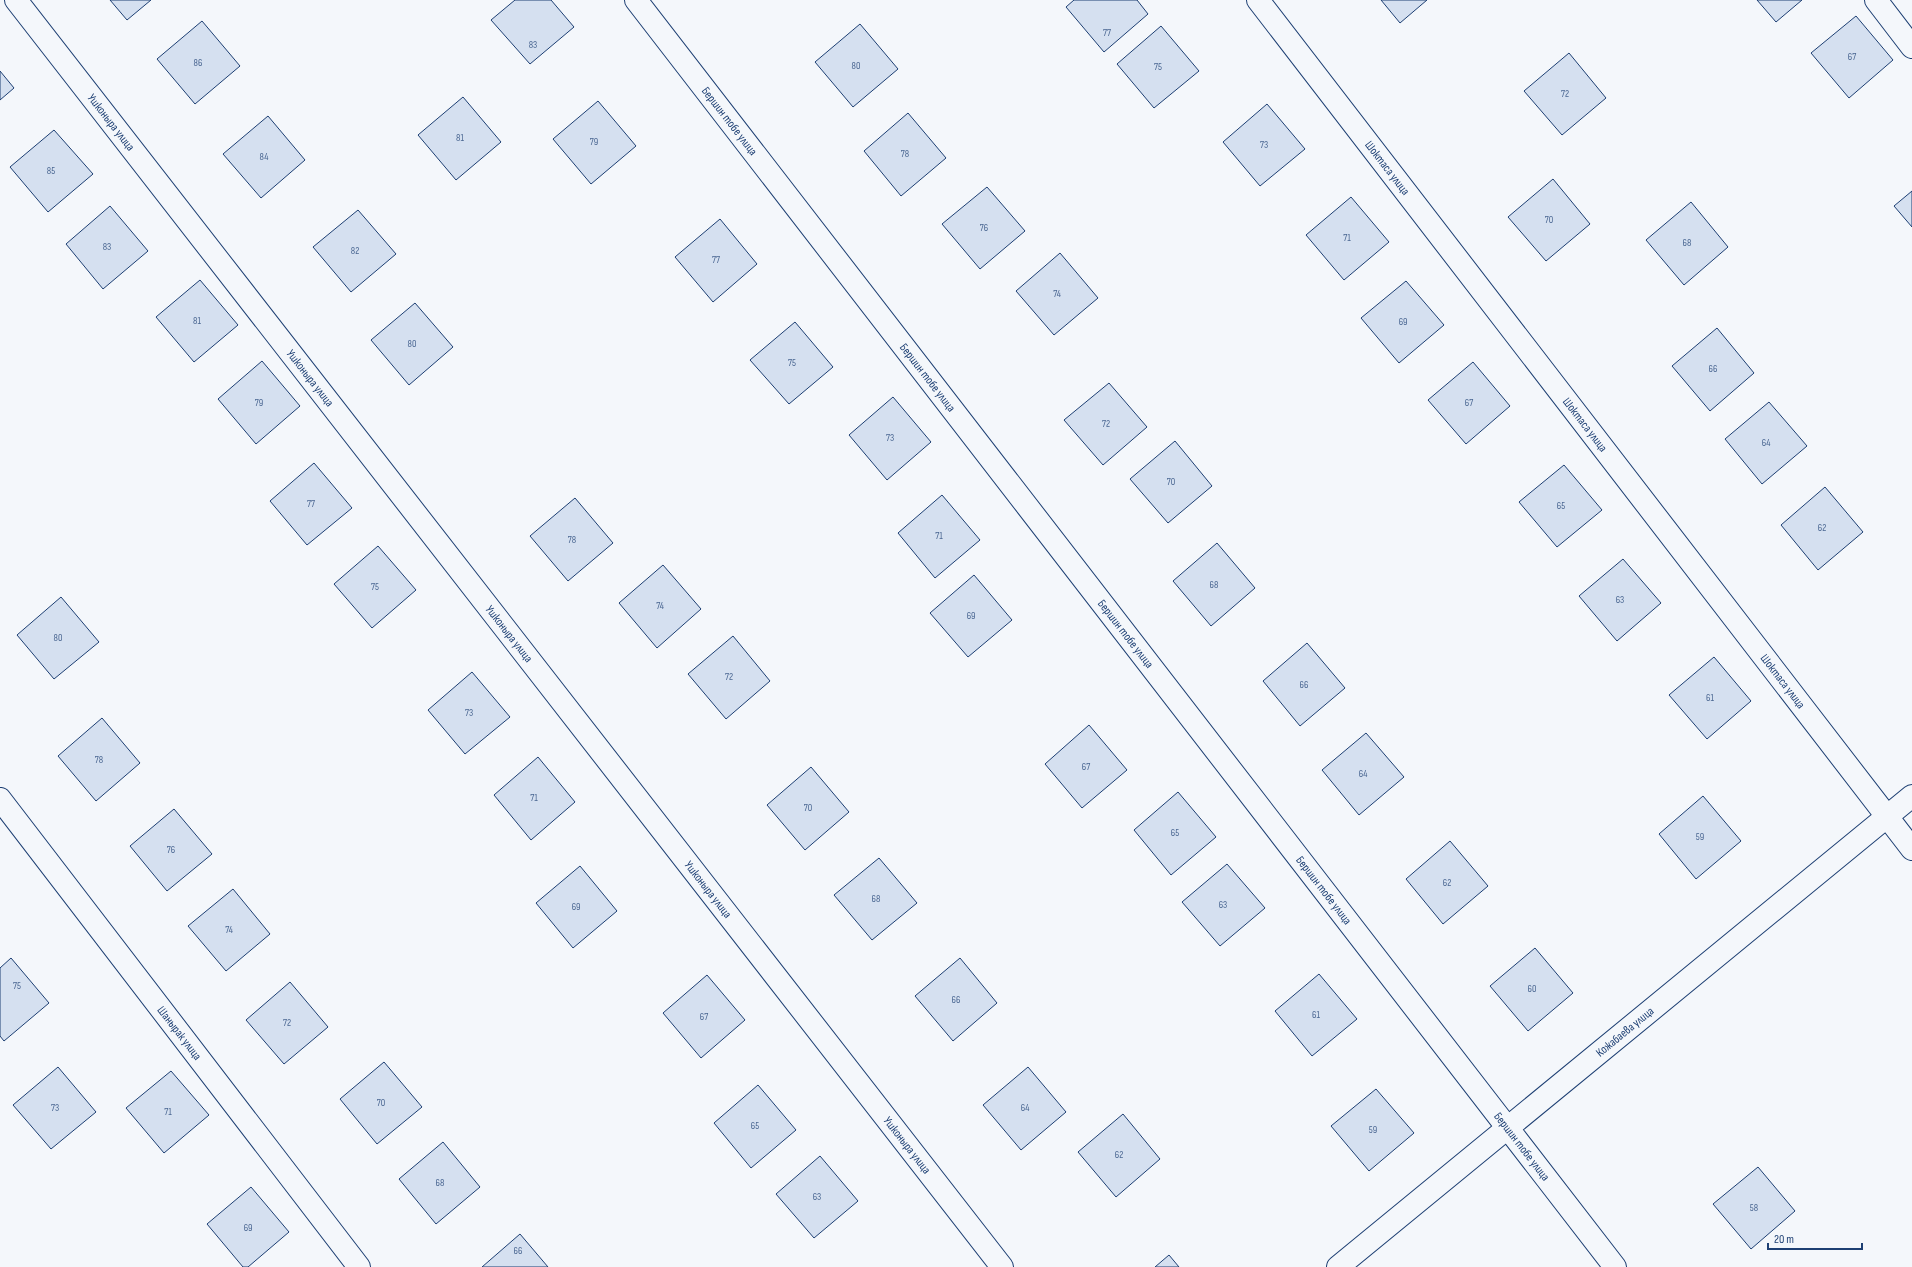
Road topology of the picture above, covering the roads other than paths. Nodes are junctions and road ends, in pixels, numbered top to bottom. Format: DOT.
graph roads {
  1 [pos="16,0"];
  2 [pos="636,0"];
  3 [pos="1258,0"];
  4 [pos="1876,0"];
  5 [pos="1912,47"];
  6 [pos="1912,796"];
  7 [pos="0,799"];
  8 [pos="1887,816"];
  9 [pos="1912,849"];
  10 [pos="1507,1129"];
  11 [pos="358,1267"];
  12 [pos="1002,1267"];
  13 [pos="1338,1267"];
  14 [pos="1615,1267"];
  1 -- 12 [label="street, Ушконыра улица"];
  2 -- 10 [label="street, Бершин тобе улица"];
  3 -- 8 [label="street, Шоктаса улица"];
  4 -- 5 [label="street"];
  6 -- 8 [label="street, Кожабаева улица"];
  7 -- 11 [label="street, Шанырак улица"];
  8 -- 9 [label="street, Шоктаса улица"];
  8 -- 10 [label="street, Кожабаева улица"];
  10 -- 13 [label="street, Кожабаева улица"];
  10 -- 14 [label="street, Бершин тобе улица"];
}
